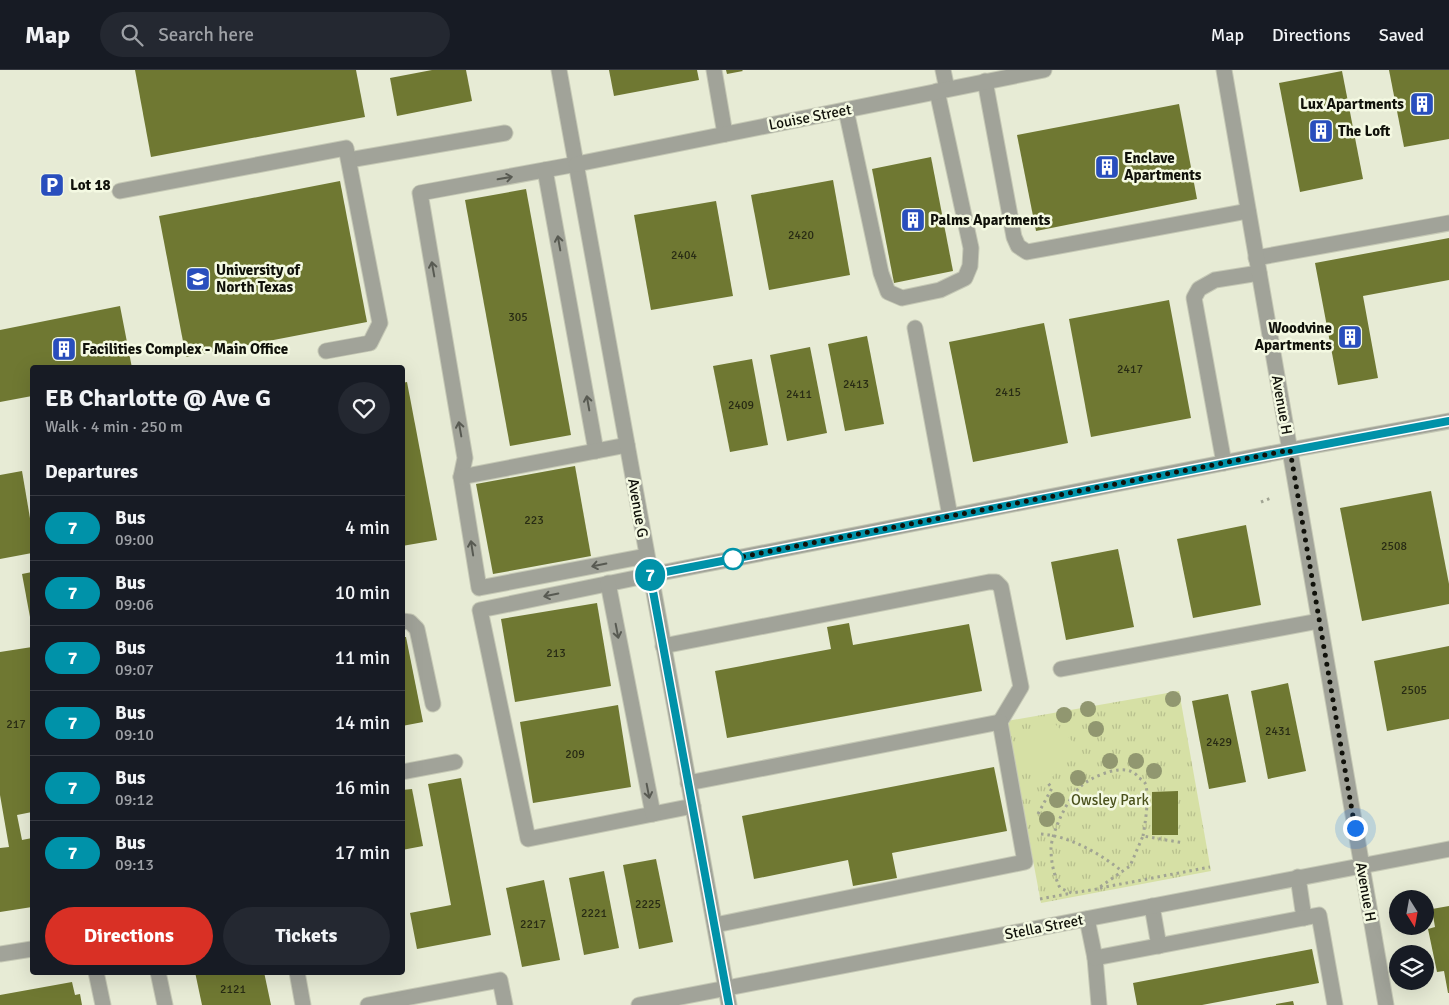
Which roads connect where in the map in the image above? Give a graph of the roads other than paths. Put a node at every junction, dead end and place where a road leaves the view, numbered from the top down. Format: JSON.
{"nodes":[{"id":1,"x":559,"y":70,"type":"edge"},
{"id":2,"x":714,"y":70,"type":"edge"},
{"id":3,"x":943,"y":70,"type":"edge"},
{"id":4,"x":1044,"y":70,"type":"edge"},
{"id":5,"x":1224,"y":70,"type":"edge"},
{"id":6,"x":985,"y":81,"type":"junction"},
{"id":7,"x":942,"y":90,"type":"junction"},
{"id":8,"x":846,"y":110,"type":"junction"},
{"id":9,"x":505,"y":133,"type":"dead end"},
{"id":10,"x":725,"y":134,"type":"junction"},
{"id":11,"x":349,"y":160,"type":"junction"},
{"id":12,"x":577,"y":164,"type":"junction"},
{"id":13,"x":545,"y":170,"type":"junction"},
{"id":14,"x":120,"y":191,"type":"dead end"},
{"id":15,"x":1248,"y":211,"type":"junction"},
{"id":16,"x":1449,"y":223,"type":"edge"},
{"id":17,"x":1258,"y":265,"type":"junction"},
{"id":18,"x":915,"y":328,"type":"dead end"},
{"id":19,"x":326,"y":351,"type":"dead end"},
{"id":20,"x":1449,"y":421,"type":"edge"},
{"id":21,"x":627,"y":445,"type":"junction"},
{"id":22,"x":1290,"y":450,"type":"junction"},
{"id":23,"x":596,"y":451,"type":"junction"},
{"id":24,"x":1224,"y":463,"type":"junction"},
{"id":25,"x":461,"y":477,"type":"junction"},
{"id":26,"x":950,"y":516,"type":"junction"},
{"id":27,"x":646,"y":556,"type":"junction"},
{"id":28,"x":650,"y":575,"type":"junction"},
{"id":29,"x":608,"y":583,"type":"junction"},
{"id":30,"x":405,"y":621,"type":"edge"},
{"id":31,"x":1319,"y":621,"type":"junction"},
{"id":32,"x":663,"y":646,"type":"junction"},
{"id":33,"x":1062,"y":669,"type":"dead end"},
{"id":34,"x":433,"y":704,"type":"dead end"},
{"id":35,"x":1000,"y":722,"type":"junction"},
{"id":36,"x":455,"y":762,"type":"dead end"},
{"id":37,"x":405,"y":771,"type":"edge"},
{"id":38,"x":688,"y":783,"type":"junction"},
{"id":39,"x":692,"y":806,"type":"junction"},
{"id":40,"x":652,"y":814,"type":"junction"},
{"id":41,"x":1449,"y":849,"type":"edge"},
{"id":42,"x":1362,"y":865,"type":"junction"},
{"id":43,"x":1298,"y":878,"type":"junction"},
{"id":44,"x":1152,"y":906,"type":"junction"},
{"id":45,"x":1304,"y":918,"type":"junction"},
{"id":46,"x":1087,"y":919,"type":"junction"},
{"id":47,"x":715,"y":925,"type":"junction"},
{"id":48,"x":1159,"y":946,"type":"junction"},
{"id":49,"x":30,"y":948,"type":"edge"},
{"id":50,"x":0,"y":954,"type":"edge"},
{"id":51,"x":1095,"y":958,"type":"junction"},
{"id":52,"x":97,"y":975,"type":"edge"},
{"id":53,"x":159,"y":975,"type":"edge"},
{"id":54,"x":298,"y":975,"type":"edge"},
{"id":55,"x":727,"y":989,"type":"junction"},
{"id":56,"x":103,"y":1005,"type":"edge"},
{"id":57,"x":165,"y":1005,"type":"edge"},
{"id":58,"x":303,"y":1005,"type":"edge"},
{"id":59,"x":368,"y":1005,"type":"edge"},
{"id":60,"x":505,"y":1005,"type":"edge"},
{"id":61,"x":639,"y":1005,"type":"edge"},
{"id":62,"x":729,"y":1005,"type":"edge"},
{"id":63,"x":1098,"y":1005,"type":"edge"},
{"id":64,"x":1335,"y":1005,"type":"edge"},
{"id":65,"x":1386,"y":1005,"type":"edge"}],
"edges":[{"from":1,"to":12,"type":"street","name":"Avenue G"},
{"from":2,"to":10,"type":"street"},
{"from":3,"to":7,"type":"street"},
{"from":4,"to":6,"type":"street","name":"Louise Street"},
{"from":5,"to":15,"type":"street","name":"Avenue H"},
{"from":6,"to":7,"type":"street","name":"Louise Street"},
{"from":6,"to":15,"type":"street"},
{"from":7,"to":8,"type":"street","name":"Louise Street"},
{"from":7,"to":8,"type":"street"},
{"from":8,"to":10,"type":"street","name":"Louise Street"},
{"from":9,"to":11,"type":"street"},
{"from":10,"to":12,"type":"street","name":"Louise Street"},
{"from":11,"to":14,"type":"street"},
{"from":11,"to":19,"type":"street"},
{"from":12,"to":13,"type":"street","name":"Louise Street"},
{"from":12,"to":21,"type":"street","name":"Avenue G"},
{"from":23,"to":13,"type":"street","one_way":true},
{"from":25,"to":13,"type":"street","name":"Louise Street","one_way":true},
{"from":15,"to":17,"type":"street","name":"Avenue H"},
{"from":16,"to":17,"type":"street"},
{"from":17,"to":22,"type":"street","name":"Avenue H"},
{"from":17,"to":24,"type":"street"},
{"from":18,"to":26,"type":"street"},
{"from":20,"to":22,"type":"street"},
{"from":21,"to":23,"type":"street"},
{"from":21,"to":27,"type":"street","name":"Avenue G"},
{"from":22,"to":24,"type":"street"},
{"from":22,"to":31,"type":"street","name":"Avenue H"},
{"from":23,"to":25,"type":"street"},
{"from":24,"to":26,"type":"street"},
{"from":27,"to":25,"type":"street","one_way":true},
{"from":26,"to":28,"type":"street"},
{"from":27,"to":28,"type":"street","name":"Avenue G"},
{"from":28,"to":29,"type":"street"},
{"from":28,"to":32,"type":"street","name":"Avenue G"},
{"from":29,"to":40,"type":"street","one_way":true},
{"from":29,"to":40,"type":"street","one_way":true},
{"from":30,"to":34,"type":"street"},
{"from":31,"to":33,"type":"street"},
{"from":31,"to":42,"type":"street","name":"Avenue H"},
{"from":32,"to":35,"type":"street"},
{"from":32,"to":38,"type":"street","name":"Avenue G"},
{"from":35,"to":38,"type":"street"},
{"from":35,"to":47,"type":"street"},
{"from":36,"to":37,"type":"street"},
{"from":38,"to":39,"type":"street","name":"Avenue G"},
{"from":39,"to":40,"type":"street"},
{"from":39,"to":47,"type":"street","name":"Avenue G"},
{"from":41,"to":42,"type":"street","name":"Stella Street"},
{"from":42,"to":43,"type":"street","name":"Stella Street"},
{"from":42,"to":65,"type":"street","name":"Avenue H"},
{"from":43,"to":44,"type":"street","name":"Stella Street"},
{"from":43,"to":45,"type":"street"},
{"from":44,"to":46,"type":"street","name":"Stella Street"},
{"from":44,"to":48,"type":"street"},
{"from":45,"to":48,"type":"street"},
{"from":45,"to":64,"type":"street"},
{"from":46,"to":51,"type":"street"},
{"from":46,"to":55,"type":"street","name":"Stella Street"},
{"from":47,"to":55,"type":"street","name":"Avenue G"},
{"from":48,"to":51,"type":"street"},
{"from":49,"to":50,"type":"street"},
{"from":51,"to":63,"type":"street"},
{"from":52,"to":56,"type":"street"},
{"from":53,"to":57,"type":"street"},
{"from":54,"to":58,"type":"street"},
{"from":55,"to":61,"type":"street","name":"Stella Street"},
{"from":55,"to":62,"type":"street","name":"Avenue G"},
{"from":59,"to":60,"type":"street"}]}
